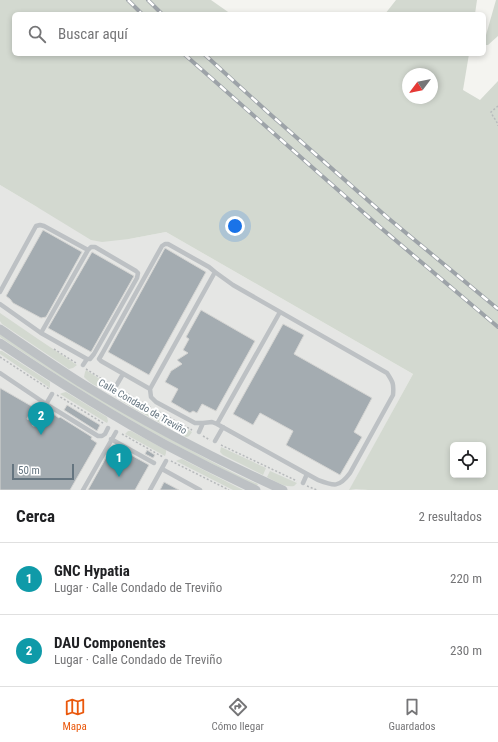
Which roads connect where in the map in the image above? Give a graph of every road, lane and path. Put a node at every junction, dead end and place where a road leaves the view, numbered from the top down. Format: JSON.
{"nodes":[{"id":1,"x":498,"y":106,"type":"edge"},
{"id":2,"x":498,"y":126,"type":"edge"},
{"id":3,"x":88,"y":250,"type":"junction"},
{"id":4,"x":215,"y":272,"type":"junction"},
{"id":5,"x":0,"y":292,"type":"edge"},
{"id":6,"x":0,"y":304,"type":"edge"},
{"id":7,"x":280,"y":312,"type":"junction"},
{"id":8,"x":0,"y":329,"type":"edge"},
{"id":9,"x":42,"y":333,"type":"junction"},
{"id":10,"x":0,"y":343,"type":"edge"},
{"id":11,"x":87,"y":359,"type":"junction"},
{"id":12,"x":83,"y":365,"type":"dead end"},
{"id":13,"x":0,"y":373,"type":"edge"},
{"id":14,"x":123,"y":374,"type":"junction"},
{"id":15,"x":116,"y":386,"type":"dead end"},
{"id":16,"x":150,"y":389,"type":"junction"},
{"id":17,"x":52,"y":394,"type":"dead end"},
{"id":18,"x":46,"y":404,"type":"junction"},
{"id":19,"x":35,"y":423,"type":"dead end"},
{"id":20,"x":203,"y":424,"type":"junction"},
{"id":21,"x":217,"y":424,"type":"junction"},
{"id":22,"x":223,"y":427,"type":"junction"},
{"id":23,"x":108,"y":428,"type":"dead end"},
{"id":24,"x":116,"y":432,"type":"dead end"},
{"id":25,"x":198,"y":432,"type":"dead end"},
{"id":26,"x":112,"y":439,"type":"junction"},
{"id":27,"x":215,"y":441,"type":"dead end"},
{"id":28,"x":166,"y":461,"type":"dead end"},
{"id":29,"x":154,"y":463,"type":"dead end"},
{"id":30,"x":162,"y":469,"type":"junction"},
{"id":31,"x":307,"y":474,"type":"junction"},
{"id":32,"x":303,"y":483,"type":"dead end"},
{"id":33,"x":83,"y":490,"type":"edge"},
{"id":34,"x":150,"y":490,"type":"edge"},
{"id":35,"x":200,"y":490,"type":"edge"},
{"id":36,"x":256,"y":490,"type":"edge"},
{"id":37,"x":282,"y":490,"type":"edge"}],
"edges":[{"from":1,"to":2,"type":"path"},
{"from":3,"to":5,"type":"lane"},
{"from":3,"to":9,"type":"lane"},
{"from":3,"to":11,"type":"lane"},
{"from":4,"to":7,"type":"lane"},
{"from":4,"to":14,"type":"lane"},
{"from":4,"to":16,"type":"lane"},
{"from":6,"to":9,"type":"lane"},
{"from":7,"to":21,"type":"lane"},
{"from":7,"to":31,"type":"lane"},
{"from":8,"to":37,"type":"street","name":"Calle Condado de Treviño"},
{"from":9,"to":11,"type":"lane"},
{"from":10,"to":36,"type":"street"},
{"from":11,"to":12,"type":"lane"},
{"from":13,"to":18,"type":"lane"},
{"from":14,"to":15,"type":"lane"},
{"from":14,"to":16,"type":"lane"},
{"from":16,"to":20,"type":"lane"},
{"from":17,"to":18,"type":"lane"},
{"from":18,"to":19,"type":"lane"},
{"from":18,"to":23,"type":"lane"},
{"from":20,"to":21,"type":"lane"},
{"from":20,"to":25,"type":"lane"},
{"from":21,"to":22,"type":"lane"},
{"from":22,"to":27,"type":"lane"},
{"from":22,"to":31,"type":"lane"},
{"from":24,"to":26,"type":"lane"},
{"from":26,"to":29,"type":"lane"},
{"from":26,"to":33,"type":"lane"},
{"from":28,"to":30,"type":"lane"},
{"from":30,"to":34,"type":"lane"},
{"from":30,"to":35,"type":"lane"},
{"from":31,"to":32,"type":"lane"}]}
